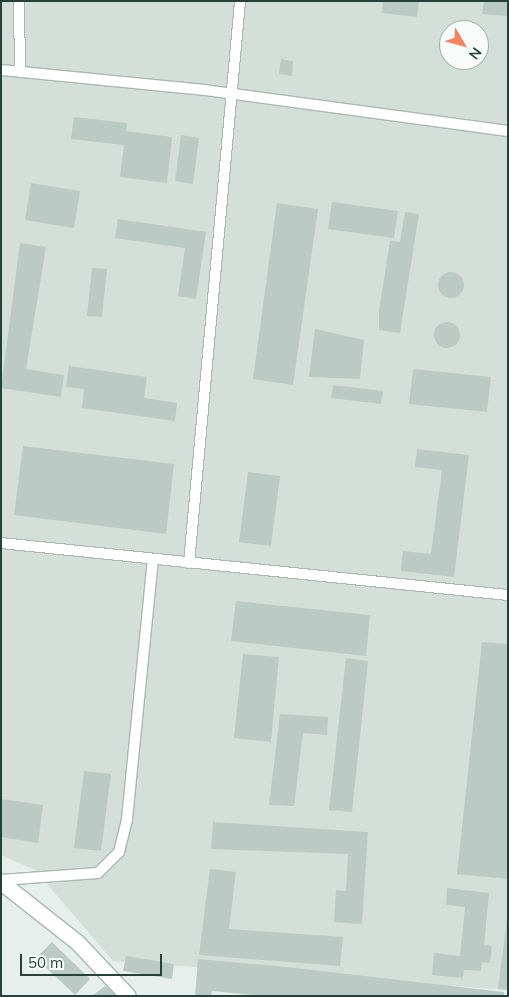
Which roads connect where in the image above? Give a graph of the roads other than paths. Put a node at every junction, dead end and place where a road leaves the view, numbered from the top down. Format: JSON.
{"nodes":[{"id":1,"x":19,"y":1,"type":"edge"},
{"id":2,"x":240,"y":1,"type":"edge"},
{"id":3,"x":1,"y":70,"type":"edge"},
{"id":4,"x":20,"y":72,"type":"junction"},
{"id":5,"x":234,"y":95,"type":"junction"},
{"id":6,"x":508,"y":132,"type":"edge"},
{"id":7,"x":1,"y":543,"type":"edge"},
{"id":8,"x":153,"y":560,"type":"junction"},
{"id":9,"x":189,"y":563,"type":"junction"},
{"id":10,"x":508,"y":595,"type":"edge"},
{"id":11,"x":1,"y":881,"type":"edge"},
{"id":12,"x":128,"y":996,"type":"edge"}],
"edges":[{"from":1,"to":4,"type":"lane"},
{"from":2,"to":5,"type":"lane"},
{"from":3,"to":4,"type":"lane"},
{"from":4,"to":5,"type":"lane"},
{"from":5,"to":6,"type":"lane"},
{"from":5,"to":9,"type":"lane"},
{"from":7,"to":8,"type":"lane"},
{"from":8,"to":9,"type":"lane"},
{"from":8,"to":11,"type":"lane"},
{"from":9,"to":10,"type":"lane"},
{"from":11,"to":12,"type":"street"}]}
